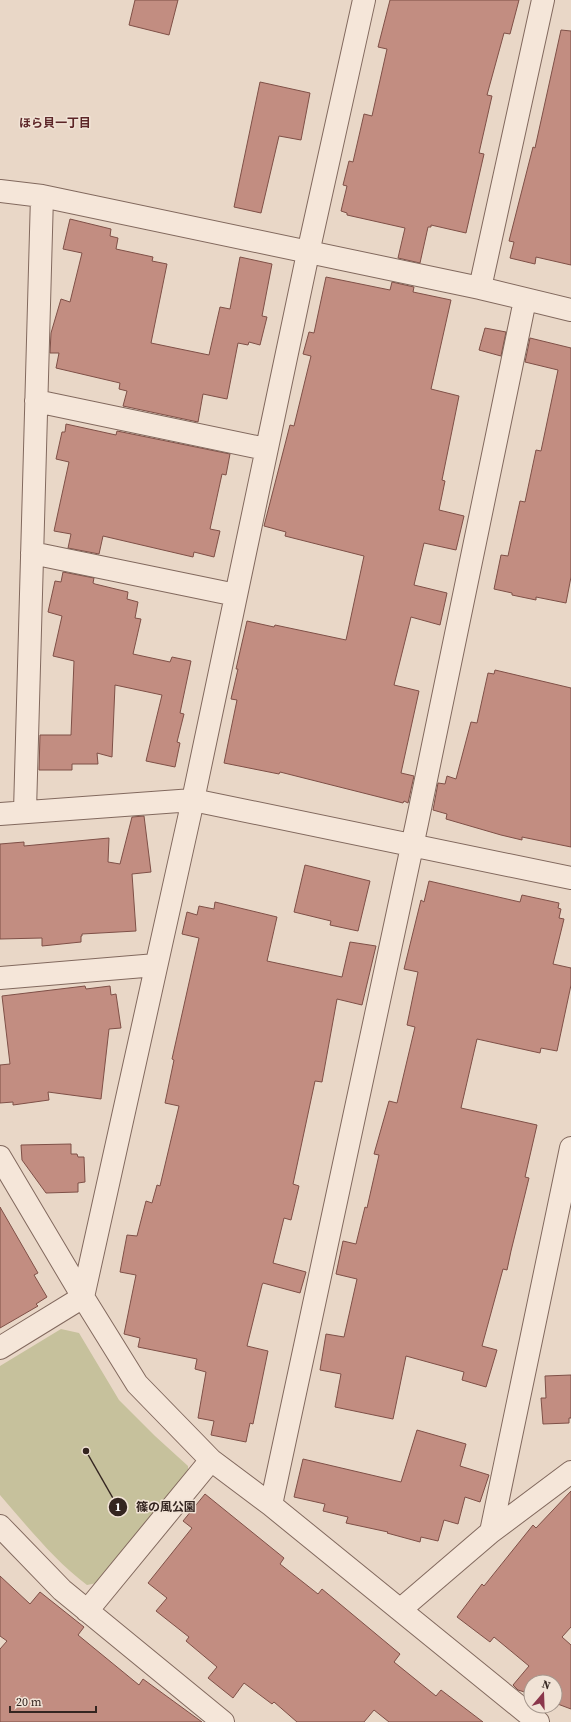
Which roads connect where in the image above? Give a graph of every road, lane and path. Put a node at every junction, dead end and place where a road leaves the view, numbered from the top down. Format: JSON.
{"nodes":[{"id":1,"x":364,"y":0,"type":"edge"},
{"id":2,"x":543,"y":0,"type":"edge"},
{"id":3,"x":0,"y":190,"type":"edge"},
{"id":4,"x":42,"y":196,"type":"junction"},
{"id":5,"x":308,"y":253,"type":"junction"},
{"id":6,"x":480,"y":288,"type":"junction"},
{"id":7,"x":525,"y":300,"type":"junction"},
{"id":8,"x":571,"y":310,"type":"edge"},
{"id":9,"x":36,"y":401,"type":"junction"},
{"id":10,"x":266,"y":449,"type":"junction"},
{"id":11,"x":32,"y":553,"type":"junction"},
{"id":12,"x":236,"y":595,"type":"junction"},
{"id":13,"x":193,"y":800,"type":"junction"},
{"id":14,"x":25,"y":811,"type":"junction"},
{"id":15,"x":0,"y":814,"type":"edge"},
{"id":16,"x":413,"y":845,"type":"junction"},
{"id":17,"x":571,"y":878,"type":"edge"},
{"id":18,"x":156,"y":965,"type":"junction"},
{"id":19,"x":0,"y":978,"type":"edge"},
{"id":20,"x":571,"y":1148,"type":"edge"},
{"id":21,"x":0,"y":1157,"type":"edge"},
{"id":22,"x":83,"y":1297,"type":"junction"},
{"id":23,"x":0,"y":1348,"type":"edge"},
{"id":24,"x":210,"y":1460,"type":"junction"},
{"id":25,"x":571,"y":1472,"type":"edge"},
{"id":26,"x":271,"y":1505,"type":"junction"},
{"id":27,"x":0,"y":1526,"type":"edge"},
{"id":28,"x":492,"y":1532,"type":"junction"},
{"id":29,"x":401,"y":1609,"type":"junction"},
{"id":30,"x":87,"y":1612,"type":"junction"},
{"id":31,"x":223,"y":1722,"type":"edge"},
{"id":32,"x":538,"y":1722,"type":"edge"}],
"edges":[{"from":1,"to":5,"type":"street"},
{"from":2,"to":6,"type":"street"},
{"from":3,"to":4,"type":"street"},
{"from":4,"to":5,"type":"street"},
{"from":4,"to":9,"type":"street"},
{"from":5,"to":6,"type":"street"},
{"from":5,"to":10,"type":"street"},
{"from":6,"to":7,"type":"street"},
{"from":7,"to":8,"type":"street"},
{"from":7,"to":16,"type":"street"},
{"from":9,"to":10,"type":"street"},
{"from":9,"to":11,"type":"street"},
{"from":10,"to":12,"type":"street"},
{"from":11,"to":12,"type":"street"},
{"from":11,"to":14,"type":"street"},
{"from":12,"to":13,"type":"street"},
{"from":13,"to":14,"type":"street"},
{"from":13,"to":16,"type":"street"},
{"from":13,"to":18,"type":"street"},
{"from":14,"to":15,"type":"street"},
{"from":16,"to":17,"type":"street"},
{"from":16,"to":26,"type":"street"},
{"from":18,"to":19,"type":"street"},
{"from":18,"to":22,"type":"street"},
{"from":20,"to":28,"type":"street"},
{"from":21,"to":22,"type":"street"},
{"from":22,"to":23,"type":"street"},
{"from":22,"to":24,"type":"street"},
{"from":24,"to":26,"type":"street"},
{"from":24,"to":30,"type":"street"},
{"from":25,"to":28,"type":"street"},
{"from":26,"to":29,"type":"street"},
{"from":27,"to":30,"type":"street"},
{"from":28,"to":29,"type":"street"},
{"from":29,"to":32,"type":"street"},
{"from":30,"to":31,"type":"street"}]}
